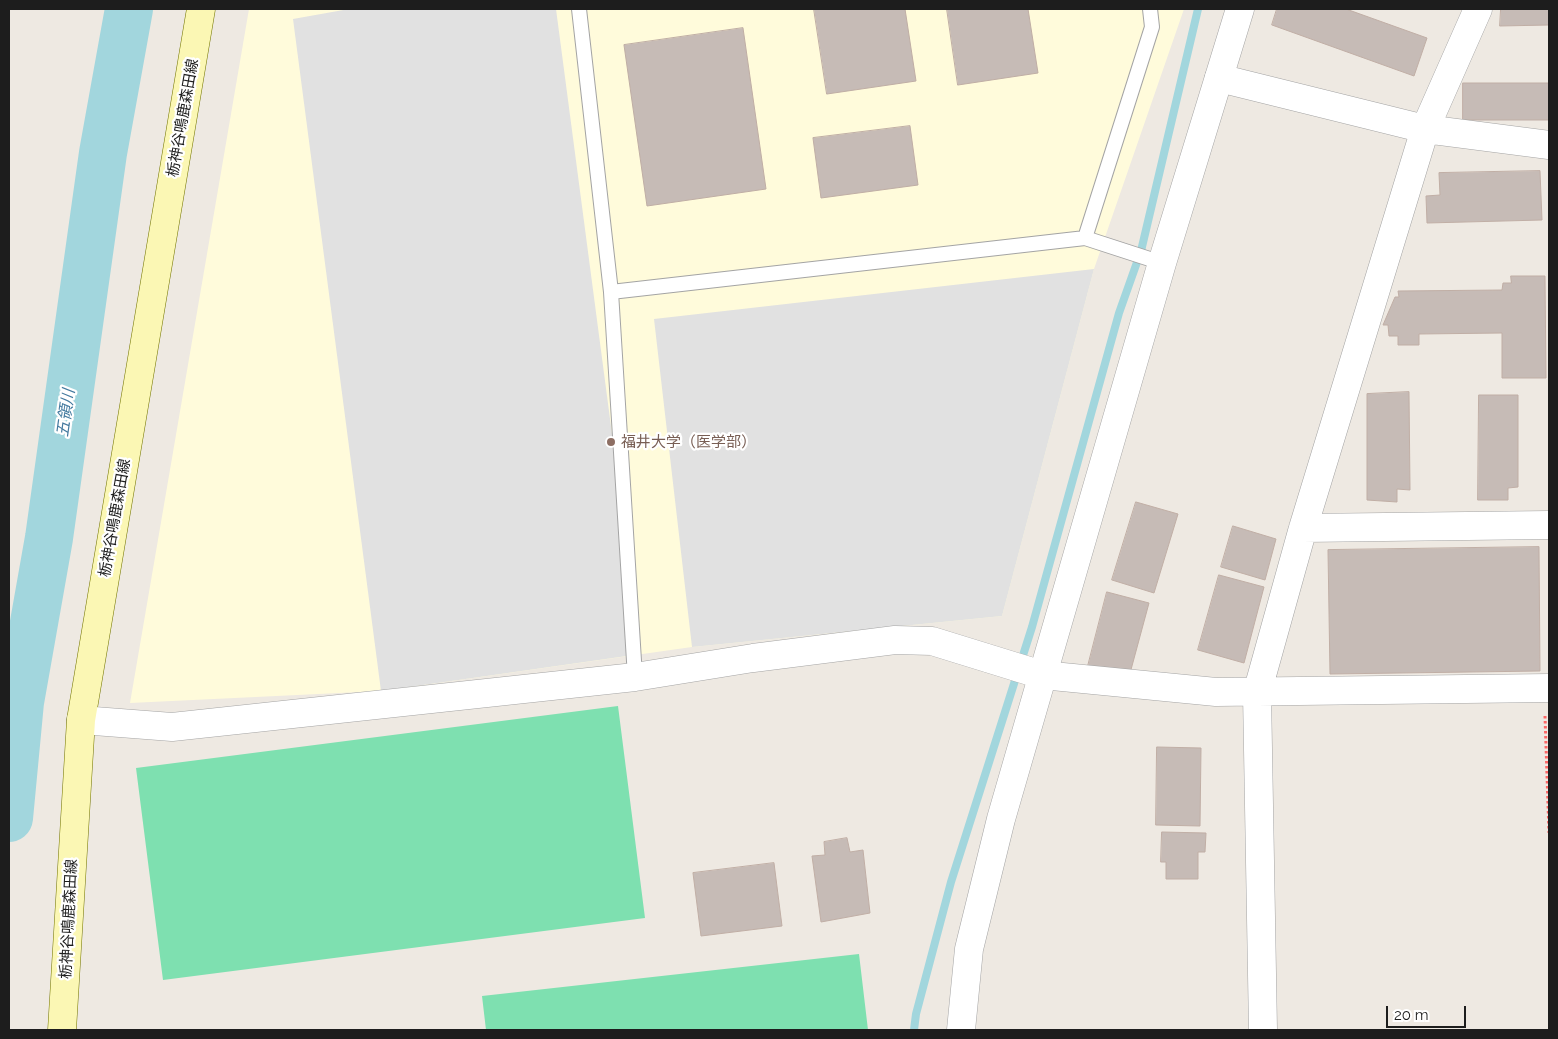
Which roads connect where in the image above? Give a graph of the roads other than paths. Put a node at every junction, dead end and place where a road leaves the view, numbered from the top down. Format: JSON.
{"nodes":[{"id":1,"x":201,"y":9,"type":"edge"},
{"id":2,"x":579,"y":9,"type":"edge"},
{"id":3,"x":1150,"y":9,"type":"edge"},
{"id":4,"x":1240,"y":9,"type":"edge"},
{"id":5,"x":1478,"y":9,"type":"edge"},
{"id":6,"x":1219,"y":78,"type":"junction"},
{"id":7,"x":1425,"y":129,"type":"junction"},
{"id":8,"x":1549,"y":145,"type":"edge"},
{"id":9,"x":1085,"y":238,"type":"junction"},
{"id":10,"x":1162,"y":263,"type":"junction"},
{"id":11,"x":611,"y":292,"type":"junction"},
{"id":12,"x":1549,"y":525,"type":"edge"},
{"id":13,"x":1304,"y":528,"type":"junction"},
{"id":14,"x":1042,"y":675,"type":"junction"},
{"id":15,"x":635,"y":677,"type":"junction"},
{"id":16,"x":1547,"y":688,"type":"edge"},
{"id":17,"x":1257,"y":693,"type":"junction"},
{"id":18,"x":81,"y":720,"type":"junction"},
{"id":19,"x":62,"y":1030,"type":"edge"},
{"id":20,"x":961,"y":1030,"type":"edge"},
{"id":21,"x":1263,"y":1030,"type":"edge"}],
"edges":[{"from":1,"to":18,"type":"main road","name":"栃神谷鳴鹿森田線"},
{"from":2,"to":11,"type":"lane"},
{"from":3,"to":9,"type":"lane"},
{"from":4,"to":6,"type":"street"},
{"from":5,"to":7,"type":"street"},
{"from":6,"to":7,"type":"street"},
{"from":6,"to":10,"type":"street"},
{"from":7,"to":8,"type":"street"},
{"from":7,"to":13,"type":"street"},
{"from":9,"to":10,"type":"lane"},
{"from":9,"to":11,"type":"lane"},
{"from":10,"to":14,"type":"street"},
{"from":11,"to":15,"type":"lane"},
{"from":12,"to":13,"type":"street"},
{"from":13,"to":17,"type":"street"},
{"from":14,"to":15,"type":"street"},
{"from":14,"to":17,"type":"street"},
{"from":14,"to":20,"type":"street"},
{"from":15,"to":18,"type":"street"},
{"from":16,"to":17,"type":"street"},
{"from":17,"to":21,"type":"street"},
{"from":18,"to":19,"type":"main road","name":"栃神谷鳴鹿森田線"}]}
